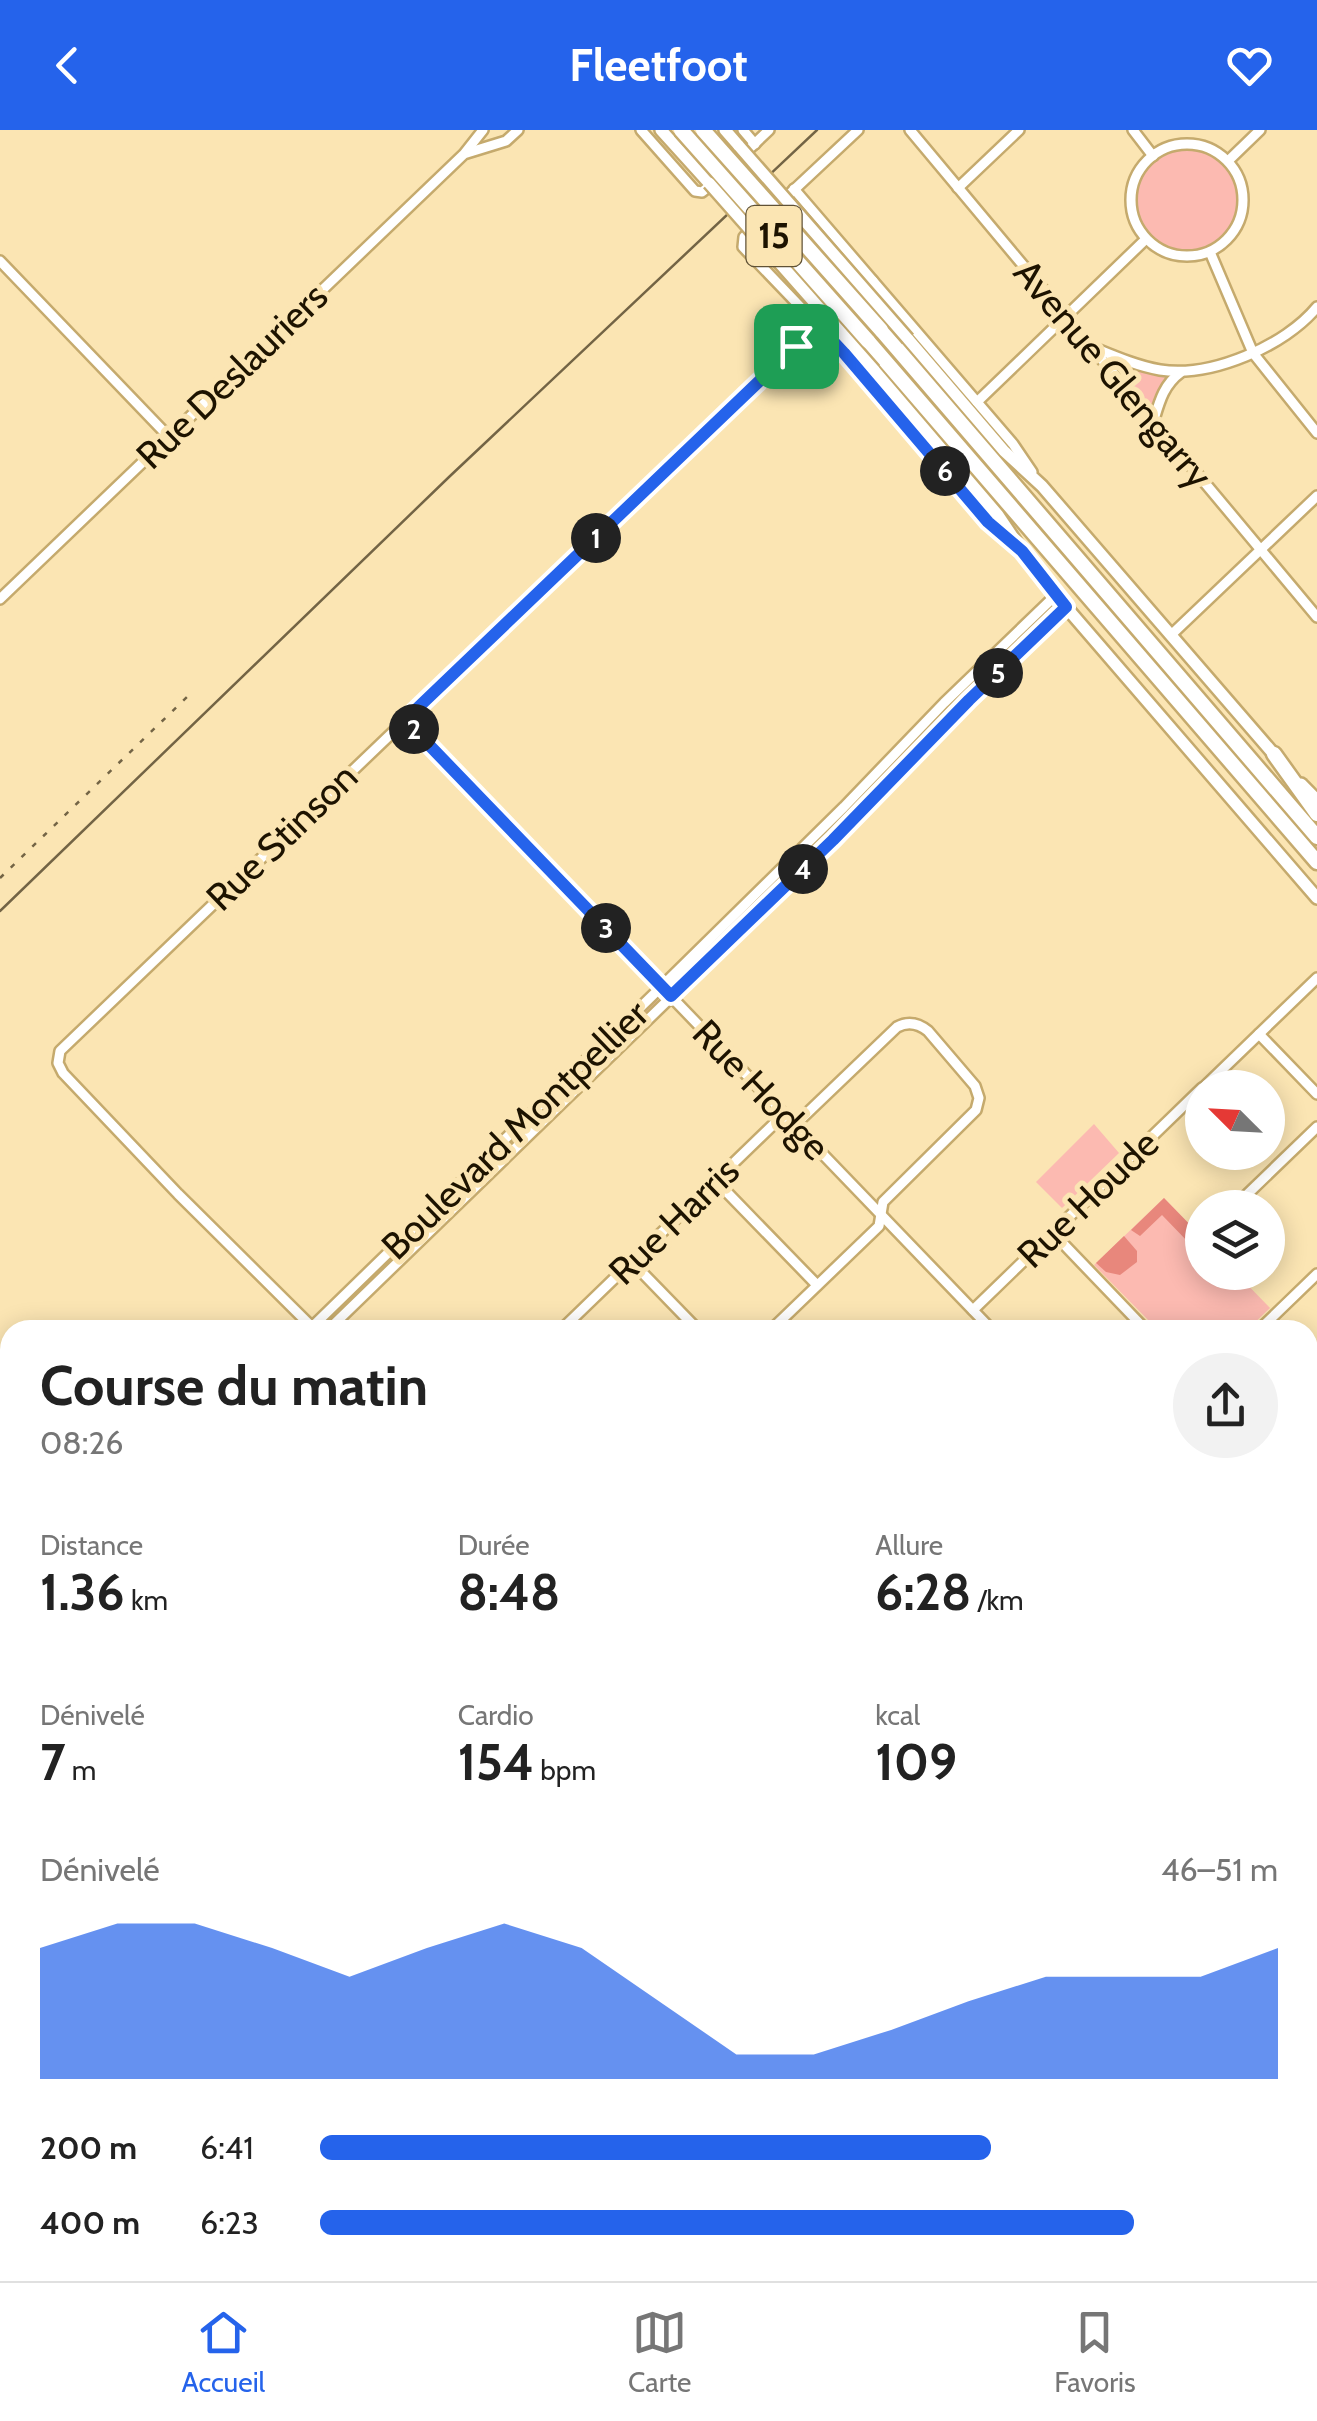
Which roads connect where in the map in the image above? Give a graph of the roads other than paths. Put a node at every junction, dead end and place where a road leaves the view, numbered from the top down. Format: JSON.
{"nodes":[{"id":1,"x":483,"y":130,"type":"edge"},
{"id":2,"x":518,"y":130,"type":"edge"},
{"id":3,"x":641,"y":130,"type":"edge"},
{"id":4,"x":661,"y":130,"type":"edge"},
{"id":5,"x":681,"y":130,"type":"edge"},
{"id":6,"x":704,"y":130,"type":"edge"},
{"id":7,"x":725,"y":130,"type":"edge"},
{"id":8,"x":742,"y":130,"type":"edge"},
{"id":9,"x":768,"y":130,"type":"edge"},
{"id":10,"x":858,"y":130,"type":"edge"},
{"id":11,"x":910,"y":130,"type":"edge"},
{"id":12,"x":1018,"y":130,"type":"edge"},
{"id":13,"x":1134,"y":130,"type":"edge"},
{"id":14,"x":1260,"y":130,"type":"edge"},
{"id":15,"x":755,"y":144,"type":"junction"},
{"id":16,"x":464,"y":154,"type":"junction"},
{"id":17,"x":1152,"y":156,"type":"junction"},
{"id":18,"x":1228,"y":161,"type":"junction"},
{"id":19,"x":958,"y":188,"type":"junction"},
{"id":20,"x":794,"y":189,"type":"junction"},
{"id":21,"x":1146,"y":239,"type":"junction"},
{"id":22,"x":1210,"y":252,"type":"junction"},
{"id":23,"x":0,"y":261,"type":"edge"},
{"id":24,"x":873,"y":281,"type":"junction"},
{"id":25,"x":1317,"y":307,"type":"edge"},
{"id":26,"x":1066,"y":318,"type":"junction"},
{"id":27,"x":818,"y":325,"type":"junction"},
{"id":28,"x":1087,"y":344,"type":"junction"},
{"id":29,"x":1254,"y":353,"type":"junction"},
{"id":30,"x":1181,"y":372,"type":"junction"},
{"id":31,"x":977,"y":402,"type":"junction"},
{"id":32,"x":1153,"y":423,"type":"junction"},
{"id":33,"x":1317,"y":432,"type":"edge"},
{"id":34,"x":169,"y":437,"type":"junction"},
{"id":35,"x":1042,"y":486,"type":"junction"},
{"id":36,"x":1317,"y":496,"type":"edge"},
{"id":37,"x":1261,"y":550,"type":"junction"},
{"id":38,"x":1022,"y":551,"type":"junction"},
{"id":39,"x":1056,"y":594,"type":"junction"},
{"id":40,"x":0,"y":599,"type":"edge"},
{"id":41,"x":1066,"y":607,"type":"junction"},
{"id":42,"x":1317,"y":617,"type":"edge"},
{"id":43,"x":1171,"y":635,"type":"junction"},
{"id":44,"x":405,"y":720,"type":"junction"},
{"id":45,"x":1274,"y":754,"type":"junction"},
{"id":46,"x":1317,"y":800,"type":"edge"},
{"id":47,"x":1317,"y":814,"type":"edge"},
{"id":48,"x":1317,"y":837,"type":"edge"},
{"id":49,"x":1317,"y":862,"type":"edge"},
{"id":50,"x":1317,"y":898,"type":"edge"},
{"id":51,"x":1317,"y":978,"type":"edge"},
{"id":52,"x":661,"y":986,"type":"junction"},
{"id":53,"x":671,"y":996,"type":"junction"},
{"id":54,"x":1260,"y":1034,"type":"junction"},
{"id":55,"x":1222,"y":1070,"type":"edge"},
{"id":56,"x":1317,"y":1094,"type":"edge"},
{"id":57,"x":1185,"y":1105,"type":"edge"},
{"id":58,"x":790,"y":1120,"type":"junction"},
{"id":59,"x":1317,"y":1127,"type":"edge"},
{"id":60,"x":716,"y":1180,"type":"junction"},
{"id":61,"x":1252,"y":1190,"type":"edge"},
{"id":62,"x":881,"y":1214,"type":"junction"},
{"id":63,"x":1053,"y":1233,"type":"junction"},
{"id":64,"x":632,"y":1262,"type":"junction"},
{"id":65,"x":1317,"y":1274,"type":"edge"},
{"id":66,"x":817,"y":1286,"type":"junction"},
{"id":67,"x":973,"y":1310,"type":"junction"},
{"id":68,"x":306,"y":1320,"type":"edge"},
{"id":69,"x":322,"y":1320,"type":"edge"},
{"id":70,"x":338,"y":1320,"type":"edge"},
{"id":71,"x":571,"y":1320,"type":"edge"},
{"id":72,"x":688,"y":1320,"type":"edge"},
{"id":73,"x":781,"y":1320,"type":"edge"},
{"id":74,"x":982,"y":1320,"type":"edge"},
{"id":75,"x":1136,"y":1320,"type":"edge"},
{"id":76,"x":1269,"y":1320,"type":"edge"}],
"edges":[{"from":1,"to":16,"type":"street","name":"Rue Deslauriers"},
{"from":2,"to":16,"type":"street","name":"Rue Deslauriers"},
{"from":3,"to":15,"type":"street"},
{"from":4,"to":38,"type":"main road","bridge":true},
{"from":5,"to":49,"type":"highway","number":"15","bridge":true},
{"from":6,"to":48,"type":"highway","number":"15","bridge":true},
{"from":7,"to":35,"type":"main road","bridge":true},
{"from":8,"to":15,"type":"street"},
{"from":9,"to":15,"type":"street"},
{"from":10,"to":20,"type":"street"},
{"from":11,"to":19,"type":"street","name":"Avenue Glengarry"},
{"from":12,"to":19,"type":"street"},
{"from":13,"to":17,"type":"street"},
{"from":14,"to":18,"type":"street"},
{"from":16,"to":34,"type":"street","name":"Rue Deslauriers"},
{"from":17,"to":18,"type":"street"},
{"from":17,"to":21,"type":"street"},
{"from":18,"to":22,"type":"street"},
{"from":19,"to":26,"type":"street","name":"Avenue Glengarry"},
{"from":20,"to":24,"type":"street"},
{"from":20,"to":27,"type":"street"},
{"from":21,"to":22,"type":"street"},
{"from":21,"to":26,"type":"street"},
{"from":22,"to":29,"type":"street"},
{"from":23,"to":34,"type":"street"},
{"from":24,"to":27,"type":"street","name":"Rue Stinson"},
{"from":24,"to":31,"type":"street"},
{"from":25,"to":29,"type":"street"},
{"from":26,"to":28,"type":"street","name":"Avenue Glengarry"},
{"from":26,"to":31,"type":"street"},
{"from":27,"to":38,"type":"street"},
{"from":27,"to":44,"type":"street","name":"Rue Stinson"},
{"from":28,"to":30,"type":"street"},
{"from":28,"to":32,"type":"street","name":"Avenue Glengarry"},
{"from":29,"to":30,"type":"street"},
{"from":29,"to":33,"type":"street"},
{"from":30,"to":32,"type":"street"},
{"from":31,"to":35,"type":"street"},
{"from":32,"to":37,"type":"street","name":"Avenue Glengarry"},
{"from":34,"to":40,"type":"street","name":"Rue Deslauriers"},
{"from":35,"to":43,"type":"main road"},
{"from":36,"to":37,"type":"street"},
{"from":37,"to":42,"type":"street","name":"Avenue Glengarry"},
{"from":37,"to":43,"type":"street"},
{"from":38,"to":39,"type":"main road"},
{"from":39,"to":41,"type":"main road"},
{"from":39,"to":52,"type":"street","name":"Boulevard Montpellier"},
{"from":41,"to":50,"type":"main road"},
{"from":41,"to":53,"type":"street","name":"Boulevard Montpellier"},
{"from":43,"to":45,"type":"main road"},
{"from":44,"to":52,"type":"street","name":"Rue Hodge"},
{"from":44,"to":68,"type":"street","name":"Rue Stinson"},
{"from":45,"to":46,"type":"main road"},
{"from":45,"to":47,"type":"highway"},
{"from":51,"to":54,"type":"street","name":"Rue Houde"},
{"from":52,"to":53,"type":"street","name":"Rue Hodge"},
{"from":52,"to":69,"type":"street","name":"Boulevard Montpellier"},
{"from":53,"to":58,"type":"street","name":"Rue Hodge"},
{"from":53,"to":70,"type":"street","name":"Boulevard Montpellier"},
{"from":54,"to":55,"type":"street","name":"Rue Houde"},
{"from":54,"to":56,"type":"street"},
{"from":57,"to":63,"type":"street","name":"Rue Houde"},
{"from":58,"to":60,"type":"street","name":"Rue Harris"},
{"from":58,"to":62,"type":"street","name":"Rue Hodge"},
{"from":58,"to":62,"type":"street","name":"Rue Harris"},
{"from":59,"to":61,"type":"street"},
{"from":60,"to":64,"type":"street","name":"Rue Harris"},
{"from":60,"to":66,"type":"street"},
{"from":62,"to":66,"type":"street"},
{"from":62,"to":67,"type":"street","name":"Rue Hodge"},
{"from":63,"to":67,"type":"street","name":"Rue Houde"},
{"from":63,"to":75,"type":"street"},
{"from":64,"to":71,"type":"street","name":"Rue Harris"},
{"from":64,"to":72,"type":"street"},
{"from":65,"to":76,"type":"street"},
{"from":66,"to":73,"type":"street"},
{"from":67,"to":74,"type":"street","name":"Rue Hodge"}]}
